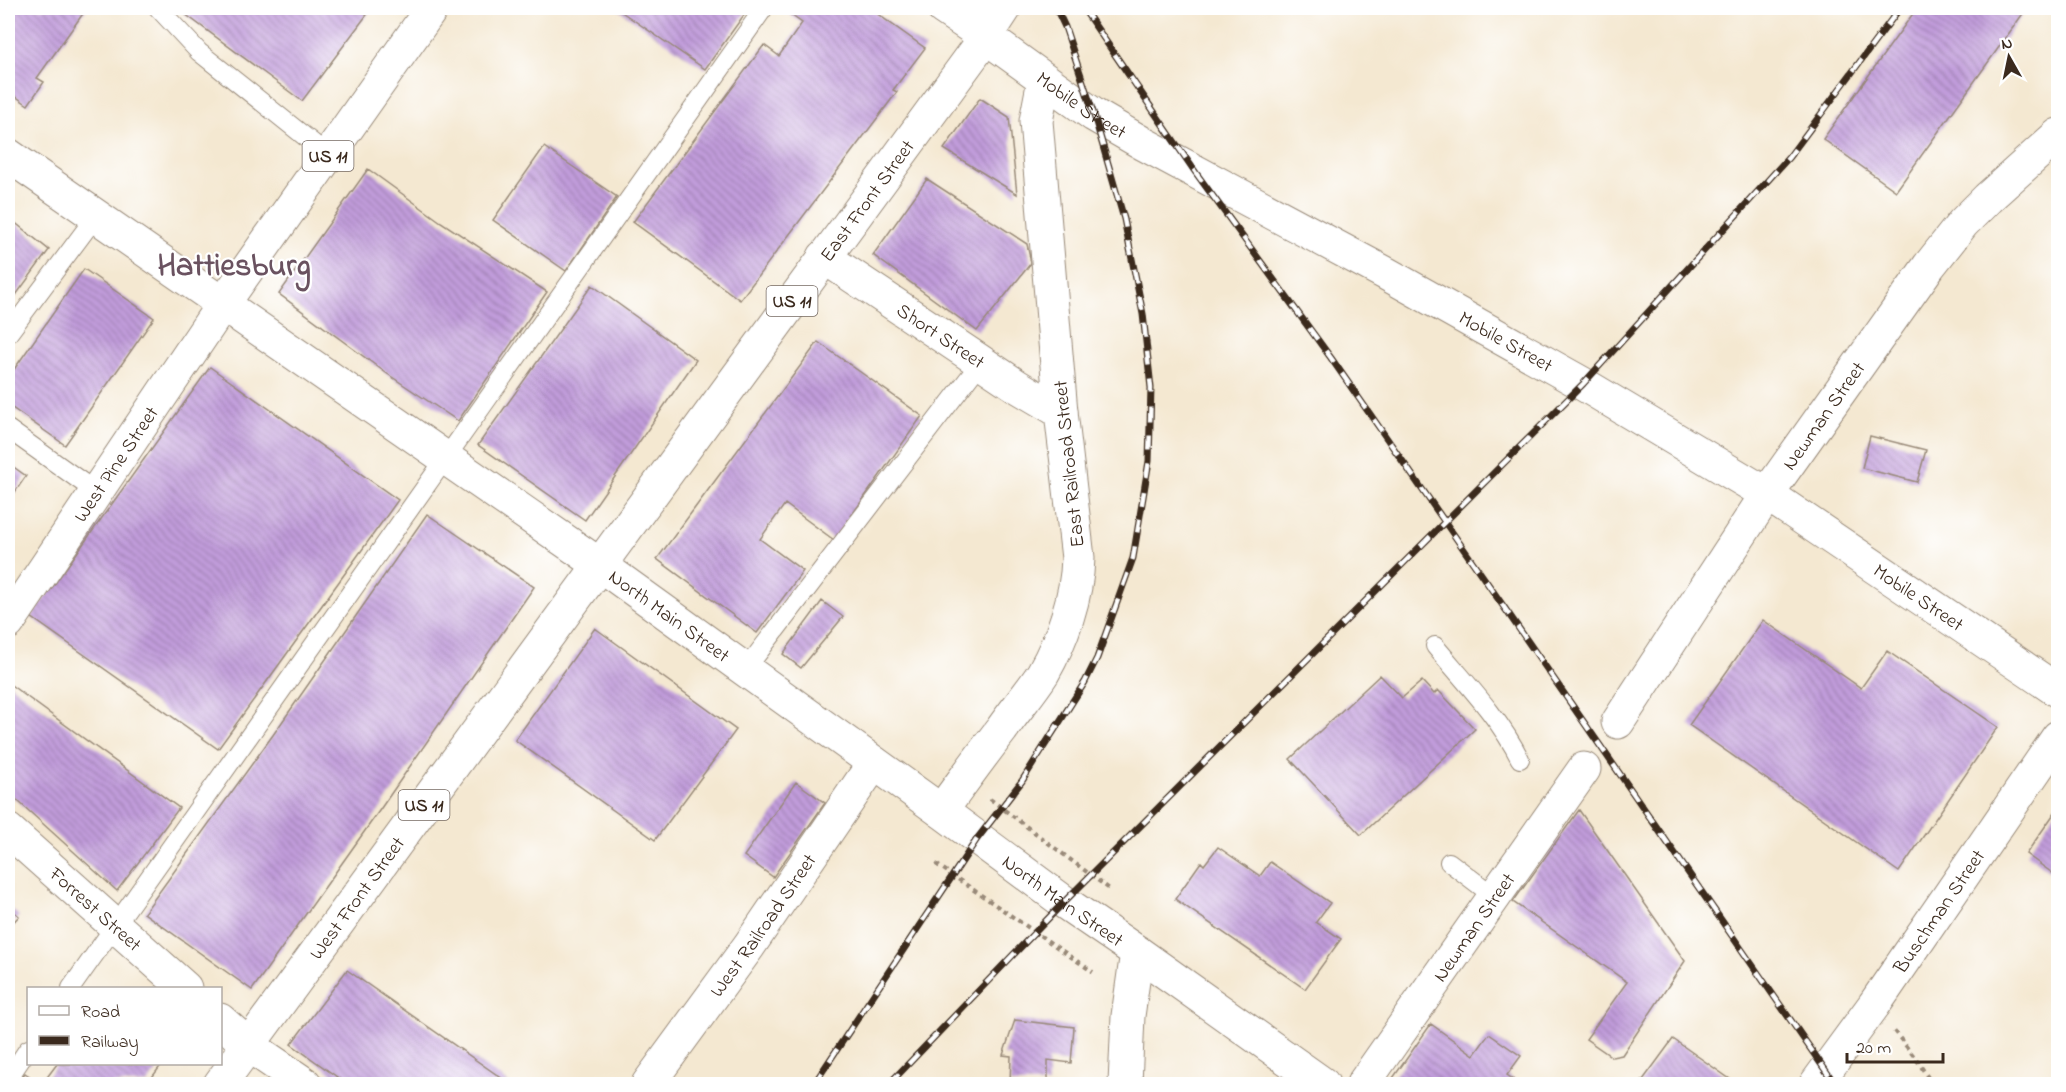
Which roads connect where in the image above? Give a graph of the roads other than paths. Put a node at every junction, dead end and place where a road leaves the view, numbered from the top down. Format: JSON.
{"nodes":[{"id":1,"x":159,"y":8,"type":"edge"},
{"id":2,"x":432,"y":8,"type":"edge"},
{"id":3,"x":764,"y":8,"type":"edge"},
{"id":4,"x":943,"y":8,"type":"edge"},
{"id":5,"x":1005,"y":8,"type":"edge"},
{"id":6,"x":986,"y":37,"type":"junction"},
{"id":7,"x":1044,"y":80,"type":"junction"},
{"id":8,"x":2058,"y":135,"type":"edge"},
{"id":9,"x":8,"y":155,"type":"edge"},
{"id":10,"x":328,"y":155,"type":"junction"},
{"id":11,"x":96,"y":216,"type":"junction"},
{"id":12,"x":824,"y":257,"type":"junction"},
{"id":13,"x":223,"y":304,"type":"junction"},
{"id":14,"x":8,"y":334,"type":"edge"},
{"id":15,"x":981,"y":362,"type":"junction"},
{"id":16,"x":1061,"y":412,"type":"junction"},
{"id":17,"x":8,"y":429,"type":"edge"},
{"id":18,"x":446,"y":458,"type":"junction"},
{"id":19,"x":96,"y":492,"type":"junction"},
{"id":20,"x":1767,"y":494,"type":"junction"},
{"id":21,"x":600,"y":565,"type":"junction"},
{"id":22,"x":8,"y":623,"type":"edge"},
{"id":23,"x":1435,"y":646,"type":"dead end"},
{"id":24,"x":745,"y":670,"type":"junction"},
{"id":25,"x":2058,"y":691,"type":"edge"},
{"id":26,"x":1618,"y":722,"type":"dead end"},
{"id":27,"x":2058,"y":736,"type":"edge"},
{"id":28,"x":1520,"y":759,"type":"dead end"},
{"id":29,"x":874,"y":763,"type":"junction"},
{"id":30,"x":1584,"y":770,"type":"dead end"},
{"id":31,"x":941,"y":811,"type":"junction"},
{"id":32,"x":8,"y":830,"type":"edge"},
{"id":33,"x":1449,"y":862,"type":"dead end"},
{"id":34,"x":1495,"y":897,"type":"junction"},
{"id":35,"x":114,"y":926,"type":"junction"},
{"id":36,"x":1137,"y":952,"type":"junction"},
{"id":37,"x":72,"y":987,"type":"edge"},
{"id":38,"x":184,"y":987,"type":"edge"},
{"id":39,"x":222,"y":1022,"type":"edge"},
{"id":40,"x":248,"y":1045,"type":"junction"},
{"id":41,"x":27,"y":1050,"type":"edge"},
{"id":42,"x":8,"y":1078,"type":"edge"},
{"id":43,"x":220,"y":1084,"type":"edge"},
{"id":44,"x":305,"y":1084,"type":"edge"},
{"id":45,"x":648,"y":1084,"type":"edge"},
{"id":46,"x":1125,"y":1084,"type":"edge"},
{"id":47,"x":1323,"y":1084,"type":"edge"},
{"id":48,"x":1363,"y":1084,"type":"edge"},
{"id":49,"x":1816,"y":1084,"type":"edge"}],
"edges":[{"from":1,"to":10,"type":"lane"},
{"from":2,"to":10,"type":"street","number":"US 11"},
{"from":3,"to":18,"type":"lane"},
{"from":4,"to":6,"type":"street","name":"Mobile Street"},
{"from":5,"to":6,"type":"street","name":"East Front Street"},
{"from":6,"to":7,"type":"street","name":"Mobile Street"},
{"from":6,"to":12,"type":"street","name":"East Front Street","number":"US 11"},
{"from":7,"to":16,"type":"street","name":"East Railroad Street"},
{"from":7,"to":20,"type":"street","name":"Mobile Street"},
{"from":8,"to":20,"type":"street","name":"Newman Street"},
{"from":9,"to":11,"type":"street","name":"North Main Street"},
{"from":10,"to":13,"type":"street","number":"US 11"},
{"from":11,"to":13,"type":"street","name":"North Main Street"},
{"from":11,"to":14,"type":"lane"},
{"from":12,"to":15,"type":"street","name":"Short Street"},
{"from":12,"to":21,"type":"street","name":"East Front Street","number":"US 11"},
{"from":13,"to":18,"type":"street","name":"North Main Street"},
{"from":13,"to":19,"type":"street","name":"West Pine Street","number":"US 11"},
{"from":15,"to":16,"type":"street","name":"Short Street"},
{"from":15,"to":24,"type":"lane"},
{"from":16,"to":31,"type":"street","name":"East Railroad Street"},
{"from":17,"to":19,"type":"lane"},
{"from":18,"to":21,"type":"street","name":"North Main Street"},
{"from":18,"to":35,"type":"lane"},
{"from":19,"to":22,"type":"street","name":"West Pine Street","number":"US 11"},
{"from":20,"to":25,"type":"street","name":"Mobile Street"},
{"from":20,"to":26,"type":"street","name":"Newman Street"},
{"from":21,"to":24,"type":"street","name":"North Main Street"},
{"from":21,"to":40,"type":"street","name":"West Front Street","number":"US 11"},
{"from":23,"to":28,"type":"lane"},
{"from":24,"to":29,"type":"street","name":"North Main Street"},
{"from":27,"to":49,"type":"street","name":"Buschman Street"},
{"from":29,"to":31,"type":"street","name":"North Main Street"},
{"from":29,"to":45,"type":"street","name":"West Railroad Street"},
{"from":30,"to":34,"type":"street","name":"Newman Street"},
{"from":31,"to":36,"type":"street","name":"North Main Street"},
{"from":32,"to":35,"type":"street","name":"Forrest Street"},
{"from":33,"to":34,"type":"lane"},
{"from":34,"to":48,"type":"street","name":"Newman Street"},
{"from":35,"to":37,"type":"lane"},
{"from":35,"to":38,"type":"street","name":"Forrest Street"},
{"from":36,"to":46,"type":"street"},
{"from":36,"to":47,"type":"street","name":"North Main Street"},
{"from":39,"to":40,"type":"street"},
{"from":40,"to":43,"type":"street","name":"West Front Street","number":"US 11"},
{"from":40,"to":44,"type":"street"},
{"from":41,"to":42,"type":"lane"}]}
